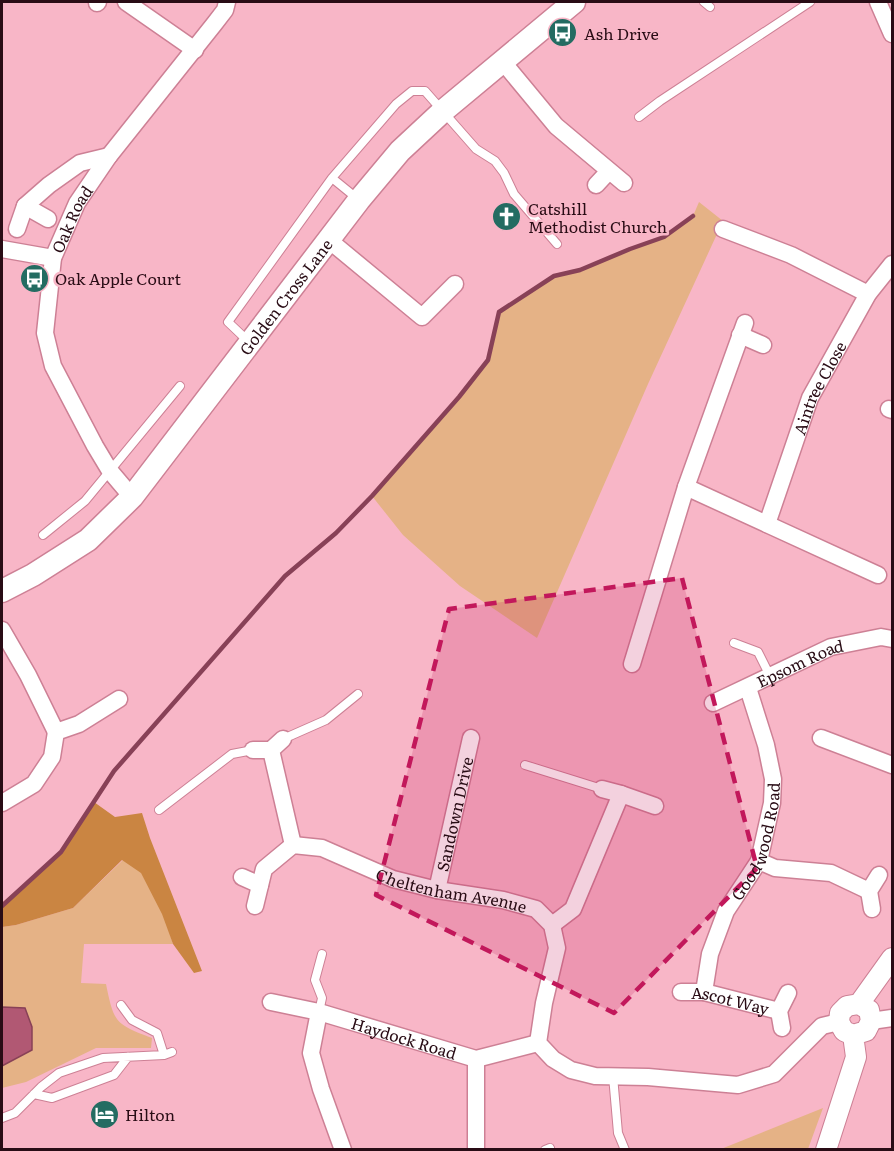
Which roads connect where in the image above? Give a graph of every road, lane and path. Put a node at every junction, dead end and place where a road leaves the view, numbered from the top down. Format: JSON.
{"nodes":[{"id":1,"x":126,"y":2,"type":"edge"},
{"id":2,"x":227,"y":2,"type":"edge"},
{"id":3,"x":574,"y":2,"type":"edge"},
{"id":4,"x":810,"y":2,"type":"edge"},
{"id":5,"x":878,"y":2,"type":"edge"},
{"id":6,"x":892,"y":34,"type":"edge"},
{"id":7,"x":195,"y":50,"type":"junction"},
{"id":8,"x":503,"y":62,"type":"junction"},
{"id":9,"x":443,"y":111,"type":"junction"},
{"id":10,"x":639,"y":117,"type":"dead end"},
{"id":11,"x":109,"y":156,"type":"junction"},
{"id":12,"x":609,"y":171,"type":"junction"},
{"id":13,"x":332,"y":178,"type":"junction"},
{"id":14,"x":624,"y":183,"type":"dead end"},
{"id":15,"x":596,"y":185,"type":"dead end"},
{"id":16,"x":359,"y":200,"type":"junction"},
{"id":17,"x":25,"y":206,"type":"junction"},
{"id":18,"x":48,"y":219,"type":"dead end"},
{"id":19,"x":17,"y":229,"type":"dead end"},
{"id":20,"x":723,"y":229,"type":"dead end"},
{"id":21,"x":330,"y":241,"type":"junction"},
{"id":22,"x":557,"y":244,"type":"dead end"},
{"id":23,"x":2,"y":249,"type":"edge"},
{"id":24,"x":52,"y":258,"type":"junction"},
{"id":25,"x":892,"y":264,"type":"edge"},
{"id":26,"x":455,"y":284,"type":"dead end"},
{"id":27,"x":868,"y":294,"type":"junction"},
{"id":28,"x":250,"y":343,"type":"junction"},
{"id":29,"x":763,"y":345,"type":"dead end"},
{"id":30,"x":180,"y":386,"type":"dead end"},
{"id":31,"x":110,"y":471,"type":"junction"},
{"id":32,"x":686,"y":487,"type":"junction"},
{"id":33,"x":132,"y":497,"type":"junction"},
{"id":34,"x":767,"y":524,"type":"junction"},
{"id":35,"x":42,"y":535,"type":"dead end"},
{"id":36,"x":878,"y":574,"type":"dead end"},
{"id":37,"x":2,"y":591,"type":"edge"},
{"id":38,"x":2,"y":630,"type":"edge"},
{"id":39,"x":892,"y":639,"type":"edge"},
{"id":40,"x":734,"y":643,"type":"dead end"},
{"id":41,"x":632,"y":664,"type":"dead end"},
{"id":42,"x":770,"y":677,"type":"junction"},
{"id":43,"x":748,"y":688,"type":"junction"},
{"id":44,"x":358,"y":694,"type":"dead end"},
{"id":45,"x":119,"y":699,"type":"dead end"},
{"id":46,"x":713,"y":703,"type":"dead end"},
{"id":47,"x":56,"y":732,"type":"junction"},
{"id":48,"x":471,"y":738,"type":"dead end"},
{"id":49,"x":821,"y":738,"type":"dead end"},
{"id":50,"x":277,"y":745,"type":"junction"},
{"id":51,"x":253,"y":750,"type":"joint"},
{"id":52,"x":525,"y":765,"type":"dead end"},
{"id":53,"x":892,"y":765,"type":"edge"},
{"id":54,"x":602,"y":789,"type":"joint"},
{"id":55,"x":621,"y":794,"type":"junction"},
{"id":56,"x":2,"y":803,"type":"edge"},
{"id":57,"x":655,"y":806,"type":"dead end"},
{"id":58,"x":159,"y":810,"type":"dead end"},
{"id":59,"x":293,"y":845,"type":"junction"},
{"id":60,"x":759,"y":861,"type":"junction"},
{"id":61,"x":879,"y":874,"type":"dead end"},
{"id":62,"x":242,"y":877,"type":"dead end"},
{"id":63,"x":260,"y":885,"type":"junction"},
{"id":64,"x":437,"y":890,"type":"junction"},
{"id":65,"x":869,"y":891,"type":"junction"},
{"id":66,"x":255,"y":906,"type":"dead end"},
{"id":67,"x":872,"y":909,"type":"dead end"},
{"id":68,"x":552,"y":925,"type":"junction"},
{"id":69,"x":322,"y":954,"type":"dead end"},
{"id":70,"x":892,"y":958,"type":"edge"},
{"id":71,"x":681,"y":992,"type":"dead end"},
{"id":72,"x":704,"y":992,"type":"junction"},
{"id":73,"x":788,"y":993,"type":"dead end"},
{"id":74,"x":271,"y":1002,"type":"dead end"},
{"id":75,"x":859,"y":1004,"type":"junction"},
{"id":76,"x":121,"y":1005,"type":"dead end"},
{"id":77,"x":779,"y":1011,"type":"junction"},
{"id":78,"x":320,"y":1012,"type":"junction"},
{"id":79,"x":892,"y":1018,"type":"edge"},
{"id":80,"x":871,"y":1021,"type":"junction"},
{"id":81,"x":783,"y":1028,"type":"dead end"},
{"id":82,"x":846,"y":1028,"type":"junction"},
{"id":83,"x":538,"y":1043,"type":"junction"},
{"id":84,"x":128,"y":1057,"type":"junction"},
{"id":85,"x":476,"y":1059,"type":"junction"},
{"id":86,"x":613,"y":1076,"type":"junction"},
{"id":87,"x":34,"y":1094,"type":"junction"},
{"id":88,"x":2,"y":1118,"type":"edge"},
{"id":89,"x":343,"y":1149,"type":"edge"},
{"id":90,"x":475,"y":1149,"type":"edge"},
{"id":91,"x":625,"y":1149,"type":"edge"},
{"id":92,"x":826,"y":1149,"type":"edge"}],
"edges":[{"from":1,"to":7,"type":"street"},
{"from":2,"to":7,"type":"street","name":"Oak Road"},
{"from":3,"to":8,"type":"main road","name":"Golden Cross Lane"},
{"from":4,"to":10,"type":"lane"},
{"from":5,"to":6,"type":"street"},
{"from":7,"to":11,"type":"street","name":"Oak Road"},
{"from":8,"to":9,"type":"main road","name":"Golden Cross Lane"},
{"from":8,"to":12,"type":"street"},
{"from":9,"to":13,"type":"lane"},
{"from":9,"to":16,"type":"main road","name":"Golden Cross Lane"},
{"from":9,"to":22,"type":"lane"},
{"from":11,"to":17,"type":"street"},
{"from":11,"to":24,"type":"street","name":"Oak Road"},
{"from":12,"to":14,"type":"street"},
{"from":12,"to":15,"type":"street"},
{"from":13,"to":16,"type":"lane"},
{"from":13,"to":28,"type":"lane"},
{"from":16,"to":21,"type":"main road","name":"Golden Cross Lane"},
{"from":17,"to":18,"type":"street"},
{"from":17,"to":19,"type":"street"},
{"from":20,"to":27,"type":"street"},
{"from":21,"to":26,"type":"street"},
{"from":21,"to":28,"type":"main road","name":"Golden Cross Lane"},
{"from":23,"to":24,"type":"street"},
{"from":24,"to":31,"type":"street","name":"Oak Road"},
{"from":25,"to":27,"type":"street","name":"Aintree Close"},
{"from":27,"to":34,"type":"street","name":"Aintree Close"},
{"from":28,"to":33,"type":"main road","name":"Golden Cross Lane"},
{"from":29,"to":32,"type":"street"},
{"from":30,"to":31,"type":"lane"},
{"from":31,"to":33,"type":"street","name":"Oak Road"},
{"from":31,"to":35,"type":"lane"},
{"from":32,"to":34,"type":"street"},
{"from":32,"to":41,"type":"street"},
{"from":33,"to":37,"type":"main road","name":"Golden Cross Lane"},
{"from":34,"to":36,"type":"street"},
{"from":38,"to":47,"type":"street"},
{"from":39,"to":42,"type":"street","name":"Epsom Road"},
{"from":40,"to":42,"type":"lane"},
{"from":42,"to":43,"type":"street","name":"Epsom Road"},
{"from":43,"to":46,"type":"street","name":"Epsom Road"},
{"from":43,"to":60,"type":"street","name":"Goodwood Road"},
{"from":44,"to":50,"type":"lane"},
{"from":45,"to":47,"type":"street"},
{"from":47,"to":56,"type":"street"},
{"from":48,"to":64,"type":"street","name":"Sandown Drive"},
{"from":49,"to":53,"type":"street"},
{"from":50,"to":51,"type":"street"},
{"from":50,"to":59,"type":"street"},
{"from":51,"to":58,"type":"lane"},
{"from":52,"to":54,"type":"lane"},
{"from":54,"to":55,"type":"street"},
{"from":55,"to":57,"type":"street"},
{"from":55,"to":68,"type":"street"},
{"from":59,"to":63,"type":"street"},
{"from":59,"to":64,"type":"street","name":"Cheltenham Avenue"},
{"from":60,"to":65,"type":"street"},
{"from":60,"to":72,"type":"street","name":"Goodwood Road"},
{"from":61,"to":65,"type":"street"},
{"from":62,"to":63,"type":"street"},
{"from":63,"to":66,"type":"street"},
{"from":64,"to":68,"type":"street","name":"Cheltenham Avenue"},
{"from":65,"to":67,"type":"street"},
{"from":68,"to":83,"type":"street"},
{"from":69,"to":78,"type":"lane"},
{"from":70,"to":75,"type":"street"},
{"from":71,"to":72,"type":"street","name":"Ascot Way"},
{"from":72,"to":77,"type":"street","name":"Ascot Way"},
{"from":73,"to":77,"type":"street","name":"Ascot Way"},
{"from":74,"to":78,"type":"street","name":"Haydock Road"},
{"from":75,"to":80,"type":"street"},
{"from":75,"to":82,"type":"street"},
{"from":76,"to":84,"type":"lane"},
{"from":77,"to":81,"type":"street","name":"Ascot Way"},
{"from":78,"to":85,"type":"street","name":"Haydock Road"},
{"from":78,"to":89,"type":"street"},
{"from":79,"to":80,"type":"street"},
{"from":80,"to":82,"type":"street"},
{"from":82,"to":86,"type":"street"},
{"from":82,"to":92,"type":"street"},
{"from":83,"to":85,"type":"street","name":"Haydock Road"},
{"from":83,"to":86,"type":"street"},
{"from":84,"to":87,"type":"lane"},
{"from":84,"to":87,"type":"lane"},
{"from":85,"to":90,"type":"street"},
{"from":86,"to":91,"type":"lane"},
{"from":87,"to":88,"type":"lane"}]}
